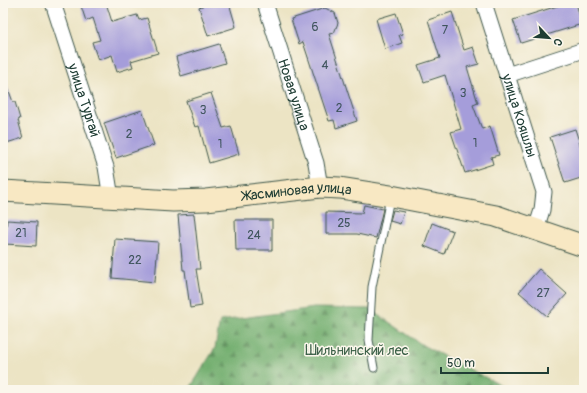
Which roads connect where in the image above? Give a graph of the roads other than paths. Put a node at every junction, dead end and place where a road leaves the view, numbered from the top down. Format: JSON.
{"nodes":[{"id":1,"x":52,"y":3,"type":"edge"},
{"id":2,"x":265,"y":3,"type":"edge"},
{"id":3,"x":484,"y":3,"type":"edge"},
{"id":4,"x":584,"y":50,"type":"edge"},
{"id":5,"x":507,"y":75,"type":"junction"},
{"id":6,"x":320,"y":187,"type":"junction"},
{"id":7,"x":3,"y":191,"type":"edge"},
{"id":8,"x":391,"y":196,"type":"junction"},
{"id":9,"x":111,"y":198,"type":"junction"},
{"id":10,"x":536,"y":229,"type":"junction"},
{"id":11,"x":584,"y":246,"type":"edge"},
{"id":12,"x":374,"y":368,"type":"dead end"}],
"edges":[{"from":1,"to":9,"type":"street","name":"улица Тургай"},
{"from":2,"to":6,"type":"street","name":"Новая улица"},
{"from":3,"to":5,"type":"street","name":"улица Кояшлы"},
{"from":4,"to":5,"type":"street"},
{"from":5,"to":10,"type":"street","name":"улица Кояшлы"},
{"from":6,"to":8,"type":"street","name":"Жасминовая улица"},
{"from":6,"to":9,"type":"street","name":"Жасминовая улица"},
{"from":7,"to":9,"type":"street","name":"Жасминовая улица"},
{"from":8,"to":10,"type":"street","name":"Жасминовая улица"},
{"from":8,"to":12,"type":"lane"},
{"from":10,"to":11,"type":"street","name":"Жасминовая улица"}]}
